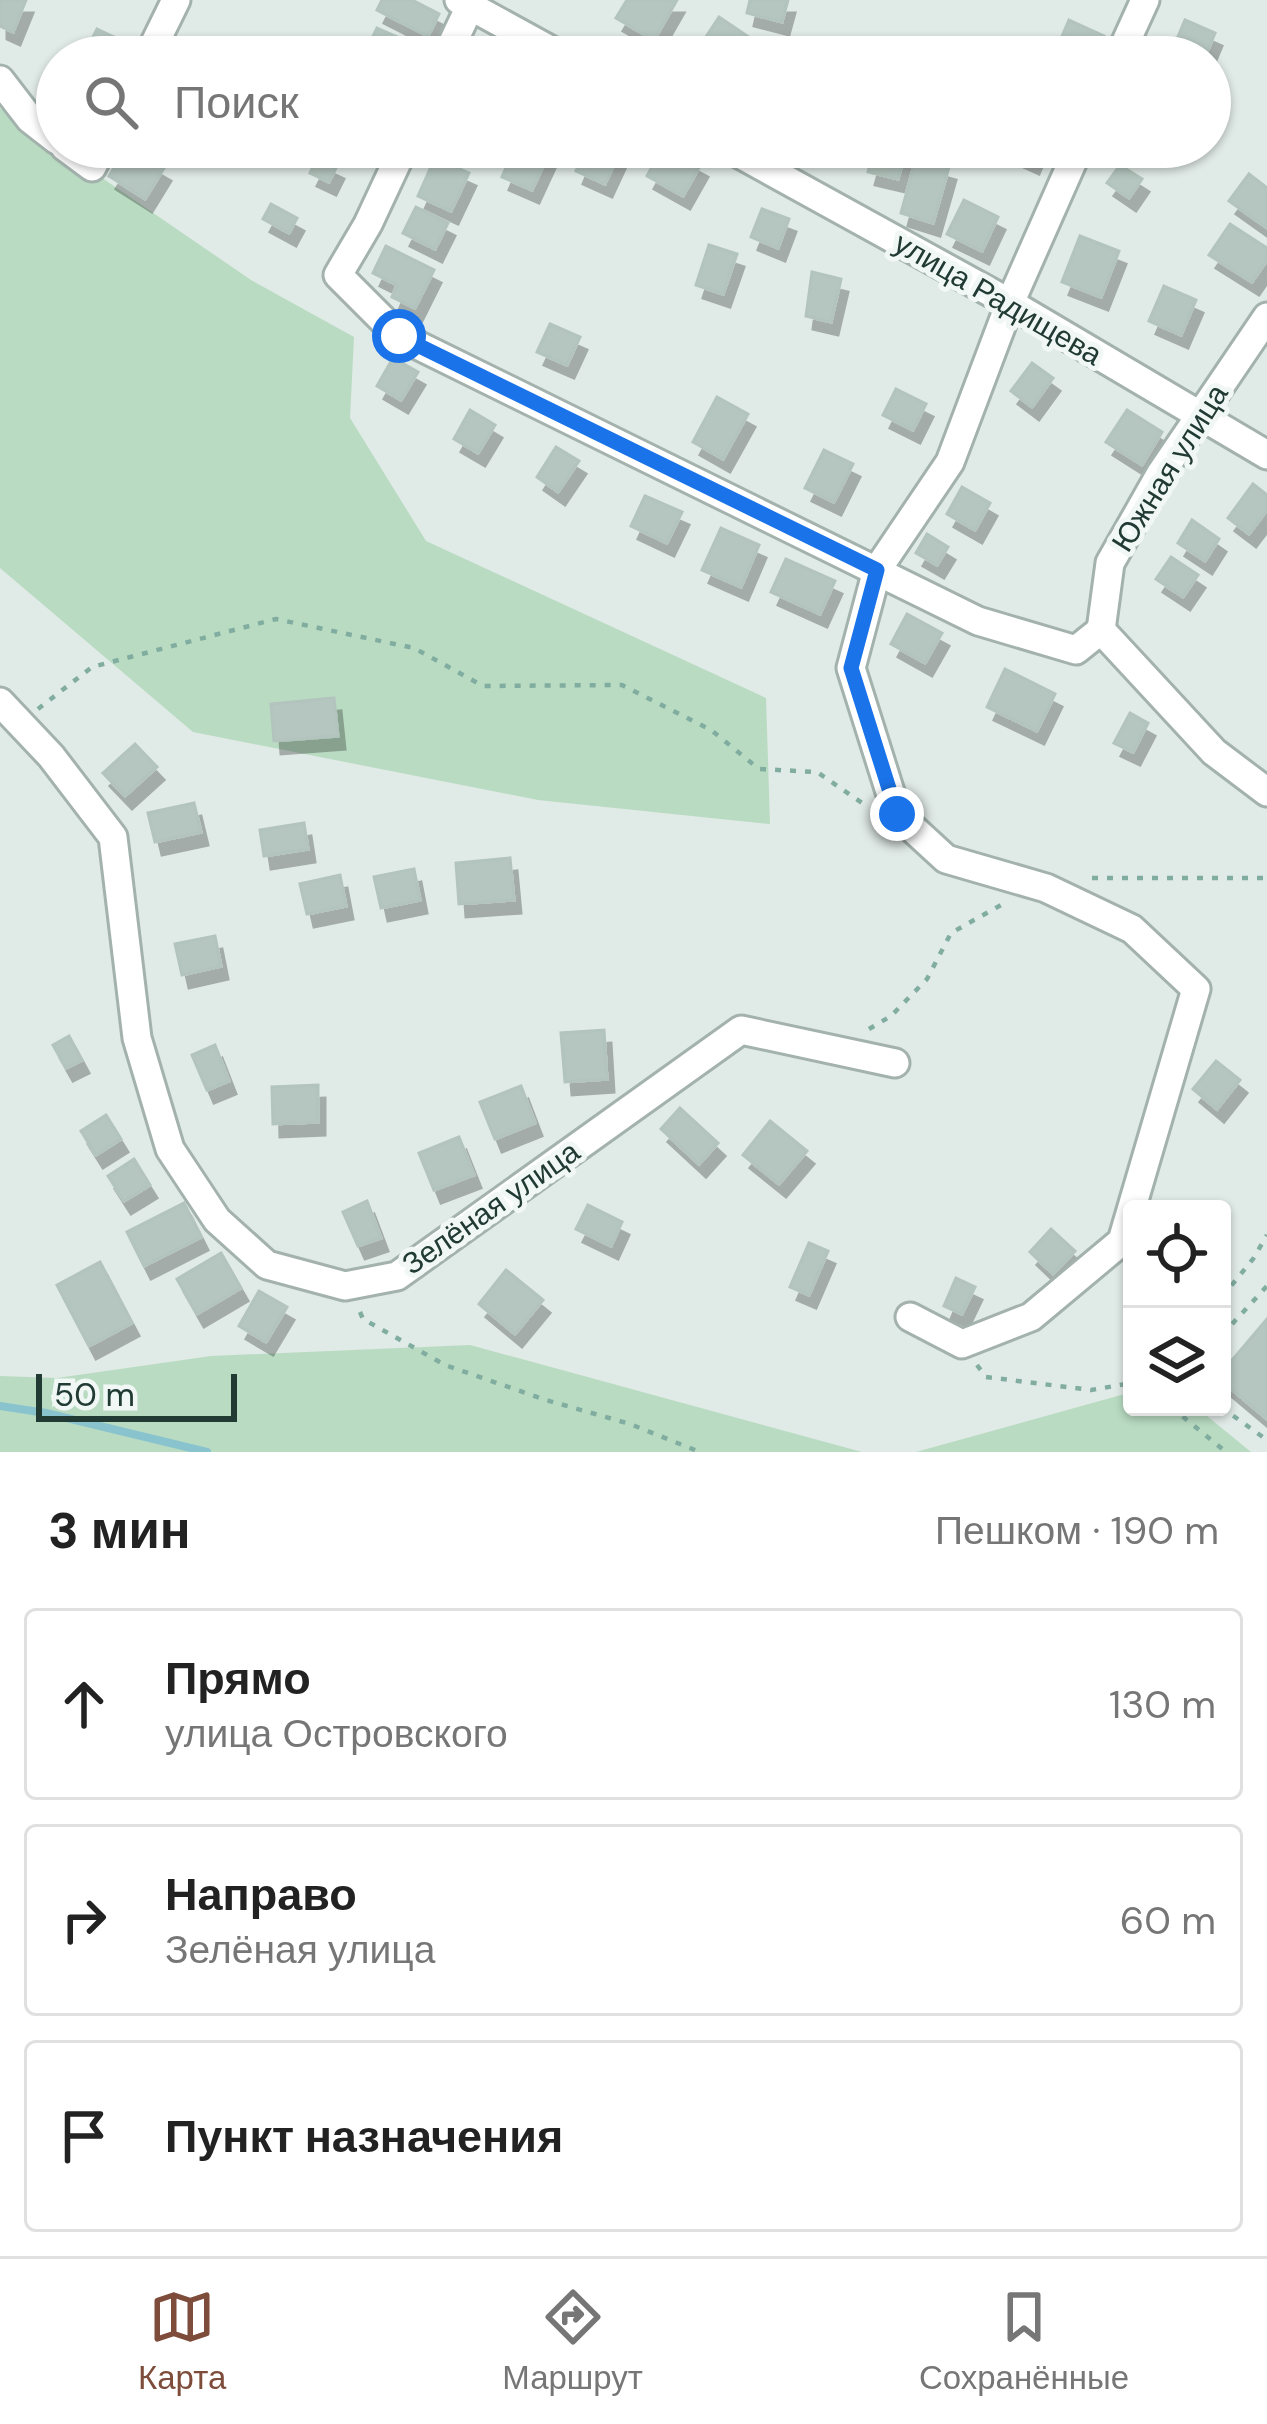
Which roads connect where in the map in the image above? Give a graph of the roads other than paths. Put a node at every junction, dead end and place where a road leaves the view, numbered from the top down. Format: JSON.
{"nodes":[{"id":1,"x":176,"y":0,"type":"edge"},
{"id":2,"x":1144,"y":0,"type":"edge"},
{"id":3,"x":467,"y":2,"type":"edge"},
{"id":4,"x":158,"y":36,"type":"edge"},
{"id":5,"x":454,"y":36,"type":"edge"},
{"id":6,"x":526,"y":36,"type":"edge"},
{"id":7,"x":1128,"y":36,"type":"edge"},
{"id":8,"x":0,"y":80,"type":"edge"},
{"id":9,"x":36,"y":124,"type":"edge"},
{"id":10,"x":394,"y":168,"type":"edge"},
{"id":11,"x":765,"y":168,"type":"edge"},
{"id":12,"x":1070,"y":168,"type":"edge"},
{"id":13,"x":1010,"y":303,"type":"junction"},
{"id":14,"x":1267,"y":317,"type":"edge"},
{"id":15,"x":1201,"y":418,"type":"junction"},
{"id":16,"x":1267,"y":455,"type":"edge"},
{"id":17,"x":877,"y":570,"type":"junction"},
{"id":18,"x":1102,"y":630,"type":"junction"},
{"id":19,"x":0,"y":702,"type":"edge"},
{"id":20,"x":1267,"y":793,"type":"edge"},
{"id":21,"x":895,"y":1063,"type":"dead end"},
{"id":22,"x":910,"y":1317,"type":"dead end"}],
"edges":[{"from":1,"to":4,"type":"street"},
{"from":2,"to":7,"type":"street"},
{"from":3,"to":5,"type":"street"},
{"from":3,"to":6,"type":"street"},
{"from":8,"to":9,"type":"street"},
{"from":10,"to":17,"type":"street"},
{"from":11,"to":13,"type":"street","name":"улица Радищева"},
{"from":12,"to":13,"type":"street"},
{"from":13,"to":15,"type":"street","name":"улица Радищева"},
{"from":13,"to":17,"type":"street"},
{"from":14,"to":15,"type":"street","name":"Южная улица"},
{"from":15,"to":16,"type":"street","name":"улица Радищева"},
{"from":15,"to":18,"type":"street","name":"Южная улица"},
{"from":17,"to":18,"type":"street"},
{"from":17,"to":22,"type":"street"},
{"from":18,"to":20,"type":"street"},
{"from":19,"to":21,"type":"street","name":"Зелёная улица"}]}
